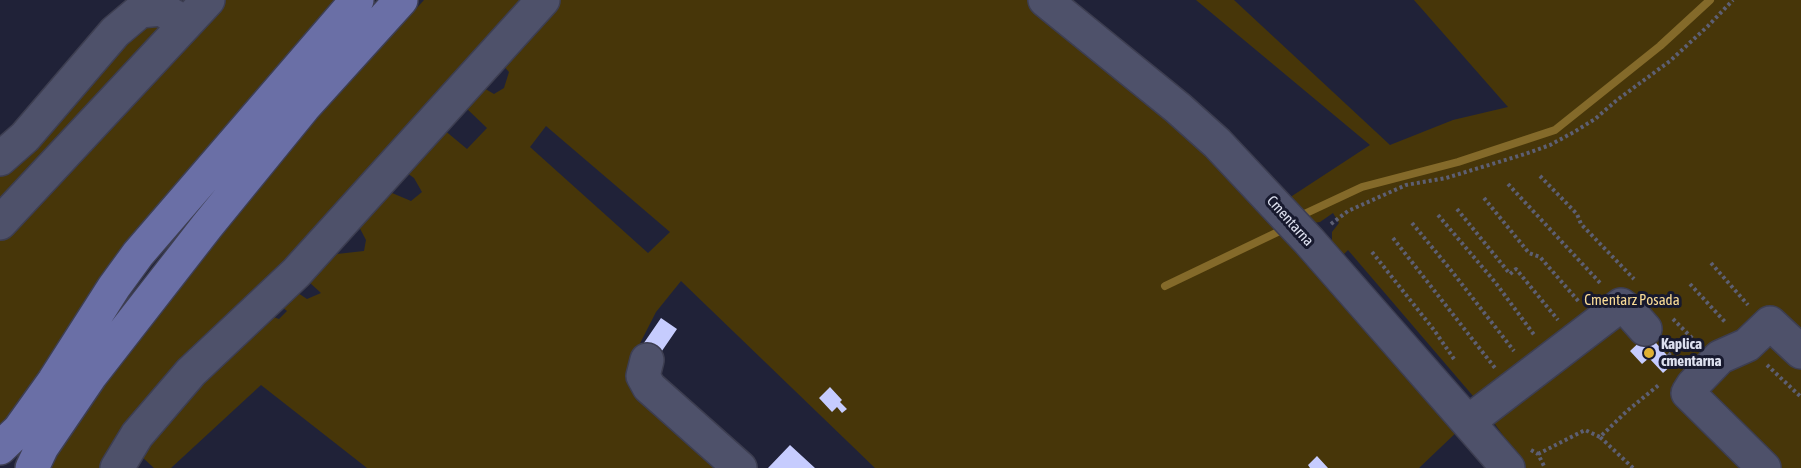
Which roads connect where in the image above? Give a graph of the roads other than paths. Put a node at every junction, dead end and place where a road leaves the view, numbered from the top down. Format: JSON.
{"nodes":[{"id":1,"x":357,"y":0,"type":"edge"},
{"id":2,"x":401,"y":0,"type":"edge"},
{"id":3,"x":543,"y":0,"type":"edge"},
{"id":4,"x":1045,"y":0,"type":"edge"},
{"id":5,"x":197,"y":11,"type":"edge"},
{"id":6,"x":0,"y":159,"type":"edge"},
{"id":7,"x":0,"y":223,"type":"edge"},
{"id":8,"x":1658,"y":323,"type":"road end"},
{"id":9,"x":1801,"y":352,"type":"edge"},
{"id":10,"x":648,"y":360,"type":"dead end"},
{"id":11,"x":1476,"y":416,"type":"junction"},
{"id":12,"x":0,"y":448,"type":"edge"},
{"id":13,"x":32,"y":468,"type":"edge"},
{"id":14,"x":117,"y":468,"type":"edge"},
{"id":15,"x":740,"y":468,"type":"edge"},
{"id":16,"x":1508,"y":468,"type":"edge"},
{"id":17,"x":1764,"y":468,"type":"edge"}],
"edges":[{"from":1,"to":12,"type":"main road"},
{"from":2,"to":13,"type":"main road"},
{"from":3,"to":14,"type":"street"},
{"from":4,"to":11,"type":"street","name":"Cmentarna"},
{"from":5,"to":6,"type":"street"},
{"from":5,"to":7,"type":"street"},
{"from":8,"to":11,"type":"street"},
{"from":9,"to":17,"type":"street"},
{"from":10,"to":15,"type":"street"},
{"from":11,"to":16,"type":"street","name":"Cmentarna"}]}
